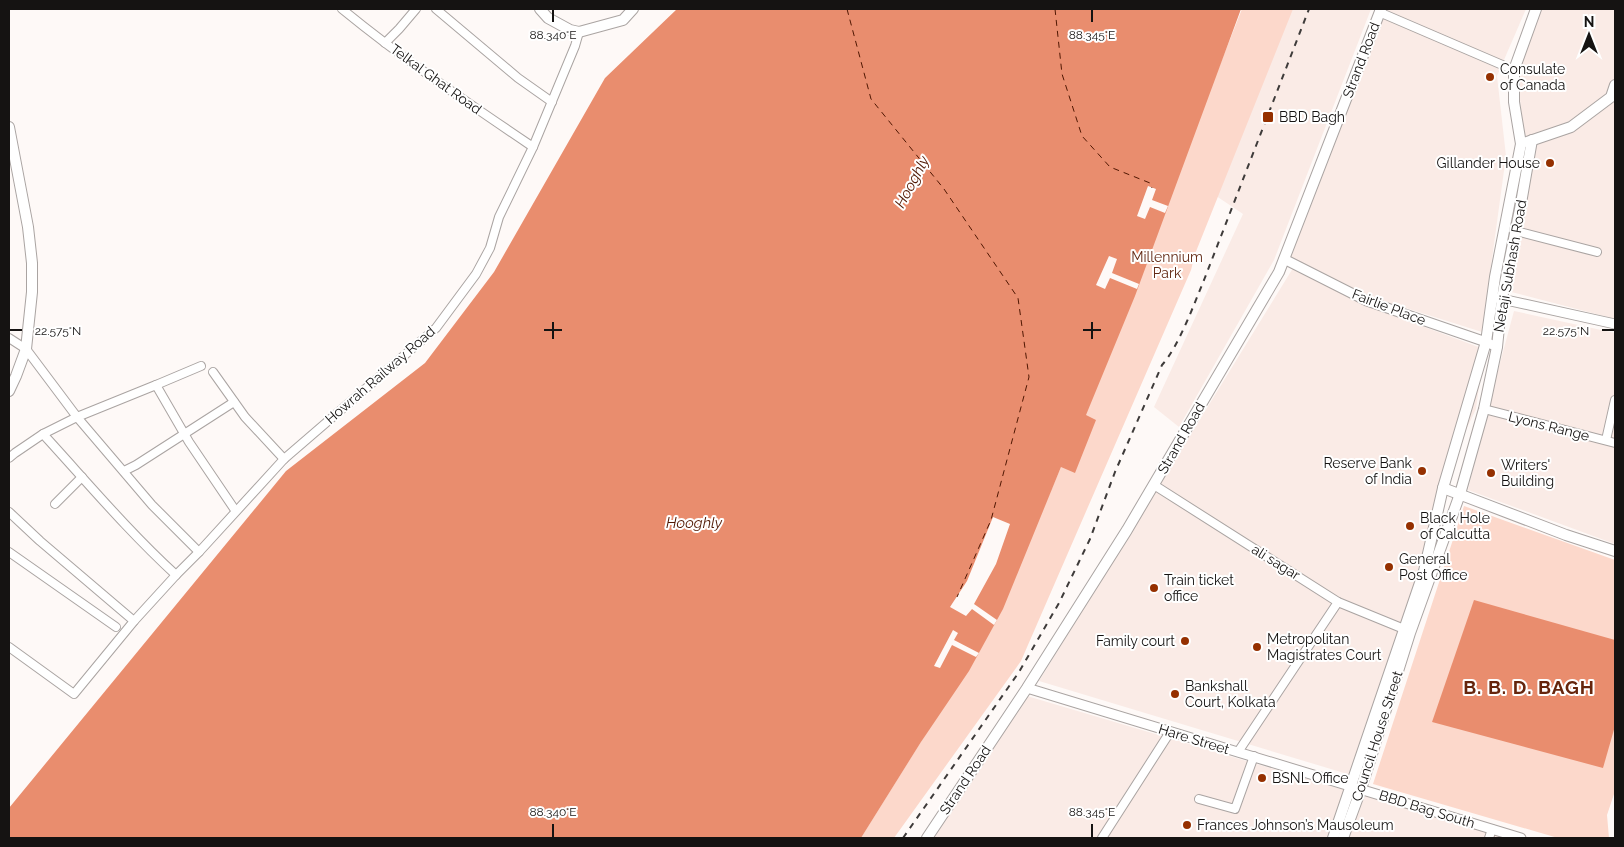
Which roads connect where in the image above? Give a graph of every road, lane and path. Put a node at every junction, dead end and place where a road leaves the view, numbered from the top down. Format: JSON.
{"nodes":[{"id":1,"x":342,"y":9,"type":"edge"},
{"id":2,"x":416,"y":9,"type":"edge"},
{"id":3,"x":436,"y":9,"type":"edge"},
{"id":4,"x":540,"y":9,"type":"edge"},
{"id":5,"x":633,"y":9,"type":"edge"},
{"id":6,"x":1536,"y":9,"type":"edge"},
{"id":7,"x":1380,"y":11,"type":"edge"},
{"id":8,"x":579,"y":32,"type":"junction"},
{"id":9,"x":385,"y":42,"type":"junction"},
{"id":10,"x":1514,"y":70,"type":"junction"},
{"id":11,"x":1615,"y":86,"type":"edge"},
{"id":12,"x":552,"y":102,"type":"junction"},
{"id":13,"x":9,"y":128,"type":"edge"},
{"id":14,"x":1518,"y":128,"type":"junction"},
{"id":15,"x":1532,"y":140,"type":"junction"},
{"id":16,"x":1522,"y":144,"type":"junction"},
{"id":17,"x":533,"y":147,"type":"junction"},
{"id":18,"x":11,"y":154,"type":"edge"},
{"id":19,"x":1516,"y":231,"type":"junction"},
{"id":20,"x":1597,"y":252,"type":"dead end"},
{"id":21,"x":1284,"y":260,"type":"junction"},
{"id":22,"x":1497,"y":298,"type":"junction"},
{"id":23,"x":1615,"y":324,"type":"edge"},
{"id":24,"x":9,"y":338,"type":"edge"},
{"id":25,"x":1486,"y":342,"type":"junction"},
{"id":26,"x":1497,"y":348,"type":"junction"},
{"id":27,"x":26,"y":349,"type":"junction"},
{"id":28,"x":201,"y":366,"type":"dead end"},
{"id":29,"x":213,"y":372,"type":"dead end"},
{"id":30,"x":156,"y":386,"type":"junction"},
{"id":31,"x":9,"y":391,"type":"edge"},
{"id":32,"x":1615,"y":400,"type":"edge"},
{"id":33,"x":234,"y":402,"type":"junction"},
{"id":34,"x":1484,"y":409,"type":"junction"},
{"id":35,"x":77,"y":417,"type":"junction"},
{"id":36,"x":184,"y":433,"type":"junction"},
{"id":37,"x":43,"y":434,"type":"junction"},
{"id":38,"x":1606,"y":440,"type":"junction"},
{"id":39,"x":1615,"y":443,"type":"edge"},
{"id":40,"x":9,"y":458,"type":"edge"},
{"id":41,"x":284,"y":459,"type":"junction"},
{"id":42,"x":124,"y":471,"type":"junction"},
{"id":43,"x":82,"y":477,"type":"junction"},
{"id":44,"x":1154,"y":485,"type":"junction"},
{"id":45,"x":1443,"y":488,"type":"junction"},
{"id":46,"x":1460,"y":494,"type":"junction"},
{"id":47,"x":55,"y":504,"type":"dead end"},
{"id":48,"x":235,"y":510,"type":"junction"},
{"id":49,"x":9,"y":512,"type":"edge"},
{"id":50,"x":1615,"y":551,"type":"edge"},
{"id":51,"x":9,"y":552,"type":"edge"},
{"id":52,"x":199,"y":552,"type":"junction"},
{"id":53,"x":176,"y":575,"type":"junction"},
{"id":54,"x":1338,"y":602,"type":"junction"},
{"id":55,"x":134,"y":621,"type":"junction"},
{"id":56,"x":116,"y":627,"type":"dead end"},
{"id":57,"x":1407,"y":631,"type":"junction"},
{"id":58,"x":9,"y":647,"type":"edge"},
{"id":59,"x":1027,"y":688,"type":"junction"},
{"id":60,"x":1170,"y":732,"type":"junction"},
{"id":61,"x":1238,"y":752,"type":"junction"},
{"id":62,"x":1254,"y":756,"type":"junction"},
{"id":63,"x":1356,"y":788,"type":"junction"},
{"id":64,"x":1200,"y":799,"type":"dead end"},
{"id":65,"x":1492,"y":829,"type":"junction"},
{"id":66,"x":927,"y":838,"type":"edge"},
{"id":67,"x":1102,"y":838,"type":"edge"},
{"id":68,"x":1334,"y":838,"type":"edge"},
{"id":69,"x":1343,"y":838,"type":"edge"},
{"id":70,"x":1489,"y":838,"type":"edge"},
{"id":71,"x":1521,"y":838,"type":"edge"}],
"edges":[{"from":1,"to":9,"type":"street","name":"Telkal Ghat Road"},
{"from":2,"to":9,"type":"street"},
{"from":3,"to":12,"type":"street"},
{"from":4,"to":8,"type":"main road"},
{"from":5,"to":8,"type":"main road"},
{"from":6,"to":10,"type":"main road","name":"Netaji Subhash Road"},
{"from":7,"to":10,"type":"street"},
{"from":7,"to":21,"type":"main road","name":"Strand Road"},
{"from":8,"to":12,"type":"street","name":"Howrah Railway Road"},
{"from":9,"to":17,"type":"street","name":"Telkal Ghat Road"},
{"from":10,"to":14,"type":"main road","name":"Netaji Subhash Road"},
{"from":11,"to":15,"type":"main road"},
{"from":12,"to":17,"type":"street","name":"Howrah Railway Road"},
{"from":13,"to":18,"type":"main road"},
{"from":14,"to":15,"type":"main road"},
{"from":14,"to":16,"type":"main road","name":"Netaji Subhash Road"},
{"from":15,"to":16,"type":"main road"},
{"from":15,"to":19,"type":"main road","name":"Netaji Subhash Road"},
{"from":16,"to":22,"type":"main road","name":"Netaji Subhash Road"},
{"from":17,"to":41,"type":"street","name":"Howrah Railway Road"},
{"from":18,"to":27,"type":"main road"},
{"from":19,"to":20,"type":"street"},
{"from":19,"to":22,"type":"main road","name":"Netaji Subhash Road"},
{"from":21,"to":25,"type":"street","name":"Fairlie Place"},
{"from":21,"to":44,"type":"main road","name":"Strand Road"},
{"from":22,"to":23,"type":"street"},
{"from":22,"to":25,"type":"main road"},
{"from":22,"to":26,"type":"main road","name":"Netaji Subhash Road"},
{"from":24,"to":27,"type":"street"},
{"from":25,"to":26,"type":"street","name":"Fairlie Place"},
{"from":25,"to":45,"type":"main road"},
{"from":26,"to":34,"type":"main road","name":"Netaji Subhash Road"},
{"from":27,"to":31,"type":"main road"},
{"from":27,"to":35,"type":"street"},
{"from":28,"to":30,"type":"street"},
{"from":29,"to":33,"type":"street"},
{"from":30,"to":35,"type":"street"},
{"from":30,"to":36,"type":"street"},
{"from":32,"to":38,"type":"street"},
{"from":33,"to":36,"type":"street"},
{"from":33,"to":41,"type":"street"},
{"from":34,"to":38,"type":"street","name":"Lyons Range"},
{"from":34,"to":46,"type":"main road","name":"Netaji Subhash Road"},
{"from":35,"to":37,"type":"street"},
{"from":35,"to":42,"type":"street"},
{"from":36,"to":42,"type":"street"},
{"from":36,"to":48,"type":"street"},
{"from":37,"to":40,"type":"street"},
{"from":37,"to":43,"type":"street"},
{"from":38,"to":39,"type":"street","name":"Lyons Range"},
{"from":41,"to":48,"type":"street","name":"Howrah Railway Road"},
{"from":42,"to":52,"type":"street"},
{"from":43,"to":47,"type":"street"},
{"from":43,"to":53,"type":"street"},
{"from":44,"to":54,"type":"street","name":"ali sagar"},
{"from":44,"to":59,"type":"main road","name":"Strand Road"},
{"from":45,"to":46,"type":"main road"},
{"from":45,"to":57,"type":"main road"},
{"from":46,"to":50,"type":"main road"},
{"from":46,"to":57,"type":"main road","name":"Netaji Subhash Road"},
{"from":48,"to":52,"type":"street","name":"Howrah Railway Road"},
{"from":49,"to":55,"type":"street"},
{"from":51,"to":56,"type":"street"},
{"from":52,"to":53,"type":"street","name":"Howrah Railway Road"},
{"from":53,"to":55,"type":"street","name":"Howrah Railway Road"},
{"from":54,"to":57,"type":"street","name":"ali sagar"},
{"from":54,"to":61,"type":"street"},
{"from":55,"to":58,"type":"street","name":"Howrah Railway Road"},
{"from":57,"to":63,"type":"main road","name":"Council House Street"},
{"from":59,"to":60,"type":"street","name":"Hare Street"},
{"from":59,"to":66,"type":"main road","name":"Strand Road"},
{"from":60,"to":61,"type":"street","name":"Hare Street"},
{"from":60,"to":67,"type":"street"},
{"from":61,"to":62,"type":"street","name":"Hare Street"},
{"from":62,"to":63,"type":"street","name":"Hare Street"},
{"from":62,"to":64,"type":"street"},
{"from":63,"to":65,"type":"street","name":"BBD Bag South"},
{"from":63,"to":68,"type":"main road","name":"Council House Street"},
{"from":63,"to":69,"type":"main road","name":"Council House Street"},
{"from":65,"to":70,"type":"street"},
{"from":65,"to":71,"type":"street","name":"BBD Bag South"}]}
